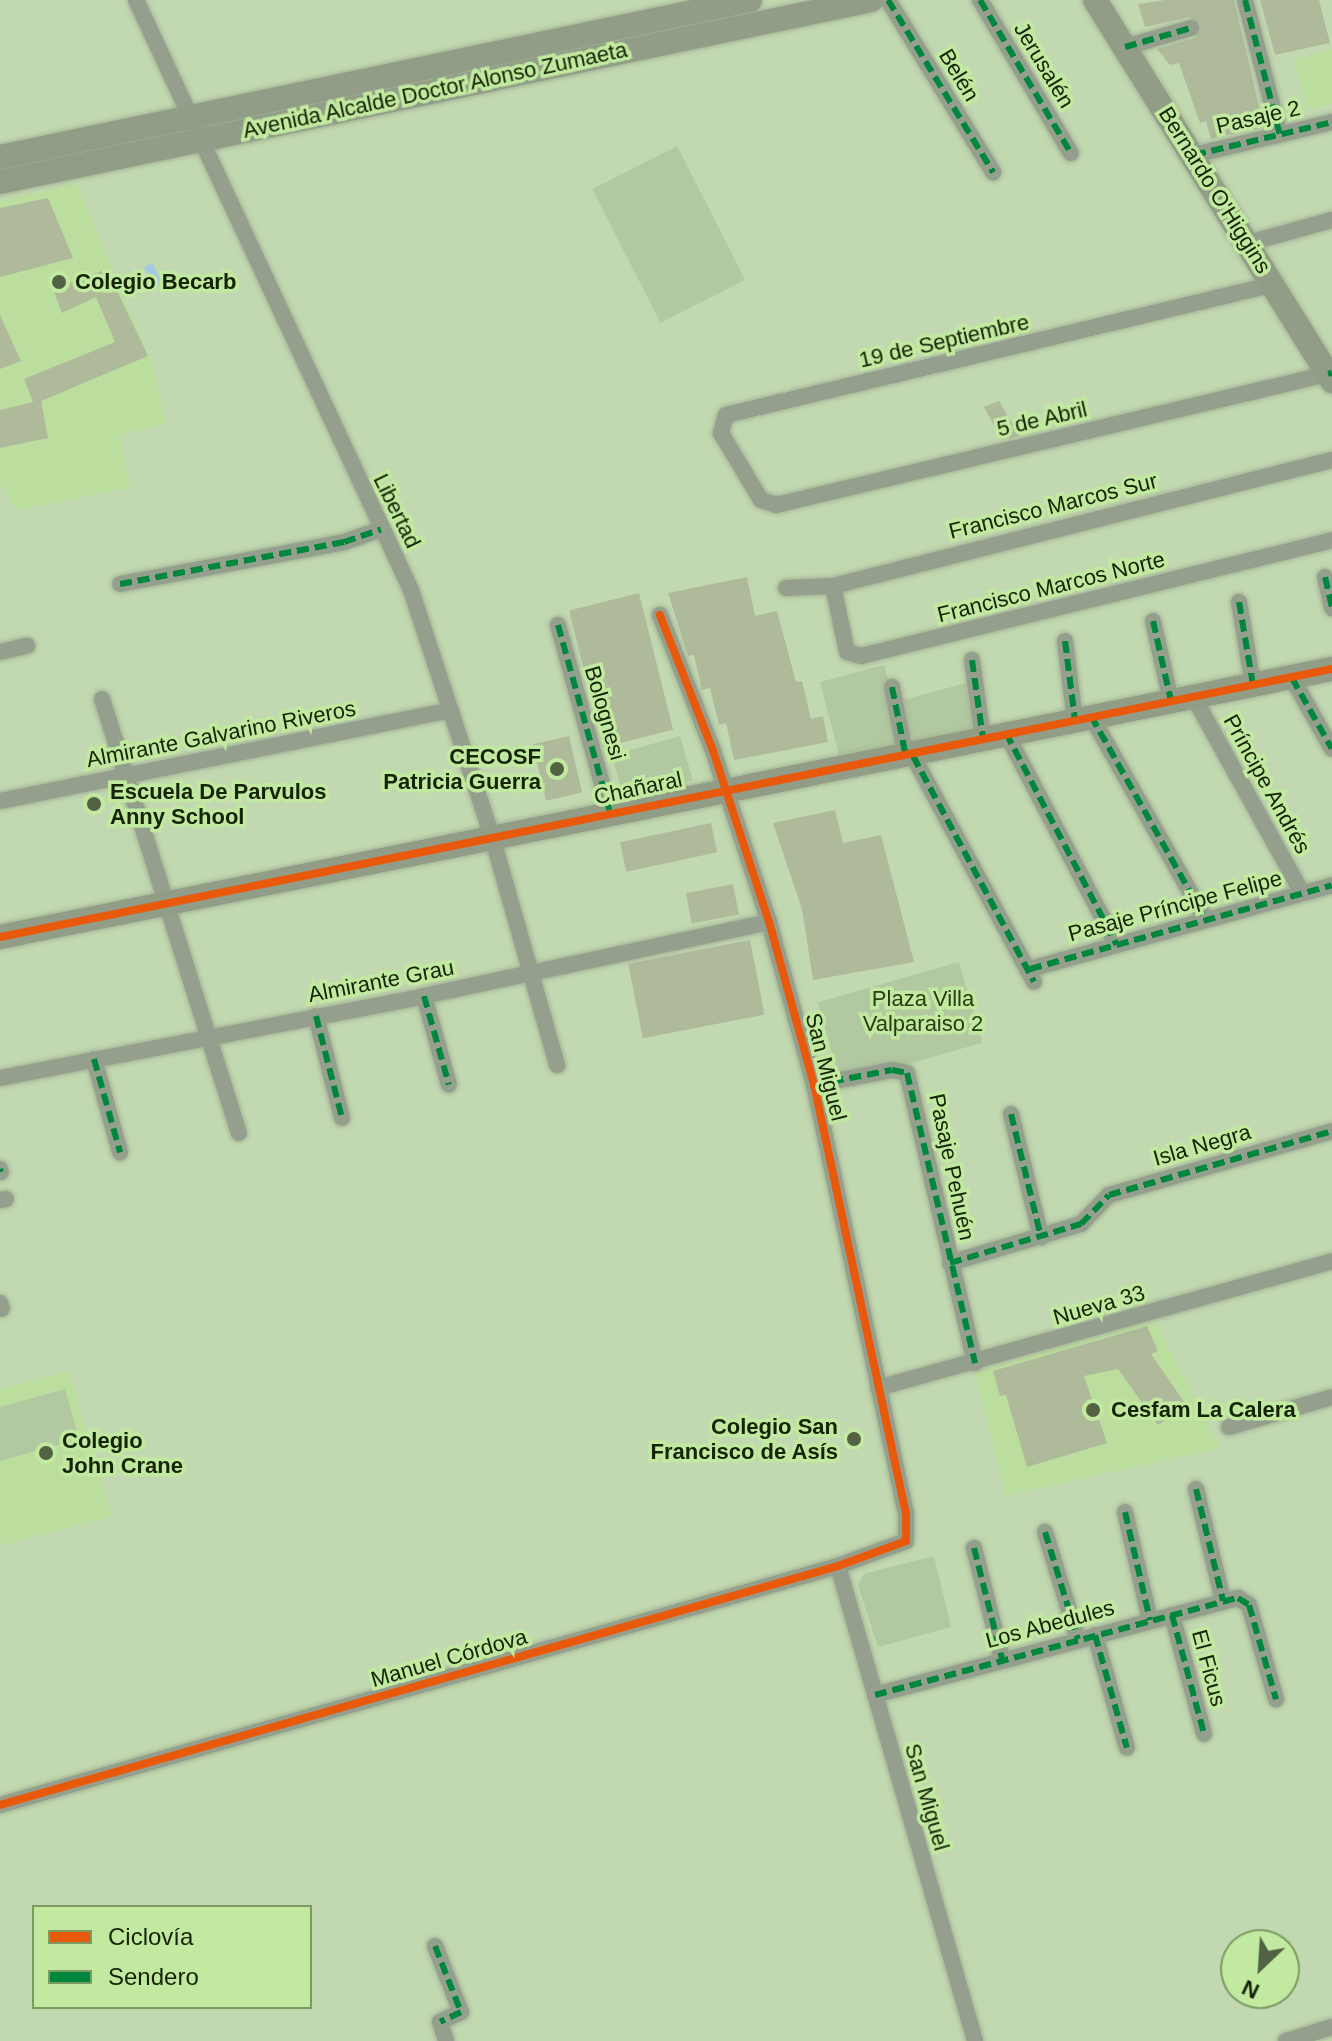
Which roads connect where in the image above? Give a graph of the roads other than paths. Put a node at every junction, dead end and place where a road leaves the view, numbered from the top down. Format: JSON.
{"nodes":[{"id":1,"x":136,"y":0,"type":"edge"},
{"id":2,"x":750,"y":0,"type":"edge"},
{"id":3,"x":871,"y":0,"type":"edge"},
{"id":4,"x":888,"y":0,"type":"edge"},
{"id":5,"x":980,"y":0,"type":"edge"},
{"id":6,"x":1095,"y":0,"type":"edge"},
{"id":7,"x":1245,"y":0,"type":"edge"},
{"id":8,"x":1191,"y":28,"type":"dead end"},
{"id":9,"x":1125,"y":47,"type":"junction"},
{"id":10,"x":1332,"y":122,"type":"edge"},
{"id":11,"x":198,"y":129,"type":"junction"},
{"id":12,"x":1280,"y":135,"type":"junction"},
{"id":13,"x":1071,"y":153,"type":"dead end"},
{"id":14,"x":1194,"y":155,"type":"junction"},
{"id":15,"x":0,"y":157,"type":"edge"},
{"id":16,"x":993,"y":172,"type":"dead end"},
{"id":17,"x":0,"y":182,"type":"edge"},
{"id":18,"x":1332,"y":220,"type":"edge"},
{"id":19,"x":1249,"y":243,"type":"junction"},
{"id":20,"x":1275,"y":284,"type":"junction"},
{"id":21,"x":1331,"y":376,"type":"edge"},
{"id":22,"x":1332,"y":460,"type":"edge"},
{"id":23,"x":767,"y":504,"type":"joint"},
{"id":24,"x":381,"y":529,"type":"junction"},
{"id":25,"x":1332,"y":540,"type":"edge"},
{"id":26,"x":1325,"y":577,"type":"dead end"},
{"id":27,"x":120,"y":584,"type":"dead end"},
{"id":28,"x":833,"y":586,"type":"junction"},
{"id":29,"x":786,"y":588,"type":"dead end"},
{"id":30,"x":1239,"y":602,"type":"dead end"},
{"id":31,"x":1332,"y":608,"type":"edge"},
{"id":32,"x":660,"y":615,"type":"dead end"},
{"id":33,"x":1153,"y":621,"type":"dead end"},
{"id":34,"x":558,"y":625,"type":"dead end"},
{"id":35,"x":1065,"y":641,"type":"dead end"},
{"id":36,"x":27,"y":646,"type":"dead end"},
{"id":37,"x":0,"y":652,"type":"edge"},
{"id":38,"x":972,"y":660,"type":"dead end"},
{"id":39,"x":1332,"y":669,"type":"edge"},
{"id":40,"x":1292,"y":678,"type":"junction"},
{"id":41,"x":1253,"y":685,"type":"junction"},
{"id":42,"x":892,"y":687,"type":"dead end"},
{"id":43,"x":1182,"y":698,"type":"junction"},
{"id":44,"x":102,"y":699,"type":"dead end"},
{"id":45,"x":451,"y":710,"type":"junction"},
{"id":46,"x":1083,"y":718,"type":"junction"},
{"id":47,"x":995,"y":736,"type":"junction"},
{"id":48,"x":1332,"y":749,"type":"edge"},
{"id":49,"x":910,"y":756,"type":"junction"},
{"id":50,"x":129,"y":775,"type":"junction"},
{"id":51,"x":725,"y":790,"type":"junction"},
{"id":52,"x":0,"y":801,"type":"edge"},
{"id":53,"x":610,"y":812,"type":"junction"},
{"id":54,"x":493,"y":840,"type":"junction"},
{"id":55,"x":1332,"y":885,"type":"edge"},
{"id":56,"x":1302,"y":893,"type":"junction"},
{"id":57,"x":168,"y":904,"type":"junction"},
{"id":58,"x":1206,"y":920,"type":"junction"},
{"id":59,"x":769,"y":922,"type":"junction"},
{"id":60,"x":0,"y":937,"type":"edge"},
{"id":61,"x":1117,"y":945,"type":"junction"},
{"id":62,"x":531,"y":973,"type":"junction"},
{"id":63,"x":424,"y":996,"type":"junction"},
{"id":64,"x":316,"y":1016,"type":"junction"},
{"id":65,"x":211,"y":1036,"type":"junction"},
{"id":66,"x":94,"y":1059,"type":"junction"},
{"id":67,"x":557,"y":1065,"type":"dead end"},
{"id":68,"x":0,"y":1078,"type":"edge"},
{"id":69,"x":449,"y":1085,"type":"dead end"},
{"id":70,"x":814,"y":1085,"type":"junction"},
{"id":71,"x":1011,"y":1114,"type":"dead end"},
{"id":72,"x":342,"y":1118,"type":"dead end"},
{"id":73,"x":1332,"y":1131,"type":"edge"},
{"id":74,"x":239,"y":1133,"type":"dead end"},
{"id":75,"x":120,"y":1152,"type":"dead end"},
{"id":76,"x":1041,"y":1237,"type":"junction"},
{"id":77,"x":1332,"y":1261,"type":"edge"},
{"id":78,"x":950,"y":1263,"type":"junction"},
{"id":79,"x":975,"y":1363,"type":"junction"},
{"id":80,"x":878,"y":1388,"type":"junction"},
{"id":81,"x":1332,"y":1397,"type":"edge"},
{"id":82,"x":1229,"y":1427,"type":"dead end"},
{"id":83,"x":1196,"y":1489,"type":"dead end"},
{"id":84,"x":1125,"y":1512,"type":"dead end"},
{"id":85,"x":1045,"y":1532,"type":"dead end"},
{"id":86,"x":906,"y":1541,"type":"joint"},
{"id":87,"x":974,"y":1548,"type":"dead end"},
{"id":88,"x":838,"y":1566,"type":"junction"},
{"id":89,"x":1230,"y":1599,"type":"junction"},
{"id":90,"x":1172,"y":1615,"type":"junction"},
{"id":91,"x":1150,"y":1620,"type":"junction"},
{"id":92,"x":1095,"y":1635,"type":"junction"},
{"id":93,"x":1078,"y":1639,"type":"junction"},
{"id":94,"x":1002,"y":1659,"type":"junction"},
{"id":95,"x":875,"y":1695,"type":"junction"},
{"id":96,"x":1276,"y":1699,"type":"dead end"},
{"id":97,"x":1204,"y":1734,"type":"dead end"},
{"id":98,"x":1127,"y":1748,"type":"dead end"},
{"id":99,"x":0,"y":1805,"type":"edge"},
{"id":100,"x":435,"y":1946,"type":"dead end"},
{"id":101,"x":1332,"y":2027,"type":"edge"},
{"id":102,"x":446,"y":2041,"type":"edge"},
{"id":103,"x":975,"y":2041,"type":"edge"},
{"id":104,"x":1286,"y":2041,"type":"edge"}],
"edges":[{"from":1,"to":11,"type":"street","name":"Libertad"},
{"from":2,"to":11,"type":"street","name":"Avenida Alcalde Doctor Alonso Zumaeta"},
{"from":3,"to":11,"type":"street","name":"Avenida Alcalde Doctor Alonso Zumaeta"},
{"from":4,"to":16,"type":"street","name":"Belén"},
{"from":5,"to":13,"type":"street","name":"Jerusalén"},
{"from":6,"to":9,"type":"street","name":"Bernardo O'Higgins"},
{"from":7,"to":12,"type":"street"},
{"from":8,"to":9,"type":"street"},
{"from":9,"to":14,"type":"street","name":"Bernardo O'Higgins"},
{"from":10,"to":12,"type":"street","name":"Pasaje 2"},
{"from":11,"to":15,"type":"street","name":"Avenida Alcalde Doctor Alonso Zumaeta"},
{"from":11,"to":17,"type":"street","name":"Avenida Alcalde Doctor Alonso Zumaeta"},
{"from":11,"to":24,"type":"street","name":"Libertad"},
{"from":12,"to":14,"type":"street","name":"Pasaje 2"},
{"from":14,"to":19,"type":"street","name":"Bernardo O'Higgins"},
{"from":18,"to":19,"type":"street"},
{"from":19,"to":20,"type":"street","name":"Bernardo O'Higgins"},
{"from":20,"to":21,"type":"street","name":"Bernardo O'Higgins"},
{"from":20,"to":23,"type":"street","name":"19 de Septiembre"},
{"from":21,"to":23,"type":"street","name":"5 de Abril"},
{"from":22,"to":28,"type":"street","name":"Francisco Marcos Sur"},
{"from":24,"to":27,"type":"street"},
{"from":24,"to":45,"type":"street","name":"Libertad"},
{"from":25,"to":28,"type":"street","name":"Francisco Marcos Norte"},
{"from":26,"to":31,"type":"street"},
{"from":28,"to":29,"type":"street","name":"Francisco Marcos Sur"},
{"from":30,"to":41,"type":"street"},
{"from":32,"to":51,"type":"street","name":"San Miguel"},
{"from":33,"to":43,"type":"street","name":"Príncipe Andrés"},
{"from":34,"to":53,"type":"street","name":"Bolognesi"},
{"from":35,"to":46,"type":"street"},
{"from":36,"to":37,"type":"street"},
{"from":38,"to":47,"type":"street"},
{"from":39,"to":40,"type":"street","name":"Chañaral"},
{"from":40,"to":41,"type":"street","name":"Chañaral"},
{"from":40,"to":48,"type":"street"},
{"from":41,"to":43,"type":"street","name":"Chañaral"},
{"from":42,"to":49,"type":"street"},
{"from":43,"to":46,"type":"street","name":"Chañaral"},
{"from":43,"to":56,"type":"street","name":"Príncipe Andrés"},
{"from":44,"to":50,"type":"street"},
{"from":45,"to":50,"type":"street","name":"Almirante Galvarino Riveros"},
{"from":45,"to":54,"type":"street","name":"Libertad"},
{"from":46,"to":47,"type":"street","name":"Chañaral"},
{"from":46,"to":58,"type":"street"},
{"from":47,"to":49,"type":"street","name":"Chañaral"},
{"from":47,"to":61,"type":"street"},
{"from":49,"to":51,"type":"street","name":"Chañaral"},
{"from":49,"to":61,"type":"street","name":"Pasaje Príncipe Felipe"},
{"from":50,"to":52,"type":"street","name":"Almirante Galvarino Riveros"},
{"from":50,"to":57,"type":"street"},
{"from":51,"to":53,"type":"street","name":"Chañaral"},
{"from":51,"to":59,"type":"street","name":"San Miguel"},
{"from":53,"to":54,"type":"street","name":"Chañaral"},
{"from":54,"to":57,"type":"street","name":"Chañaral"},
{"from":54,"to":62,"type":"street","name":"Libertad"},
{"from":55,"to":56,"type":"street","name":"Pasaje Príncipe Felipe"},
{"from":56,"to":58,"type":"street","name":"Pasaje Príncipe Felipe"},
{"from":57,"to":60,"type":"street","name":"Chañaral"},
{"from":57,"to":65,"type":"street"},
{"from":58,"to":61,"type":"street","name":"Pasaje Príncipe Felipe"},
{"from":59,"to":62,"type":"street","name":"Almirante Grau"},
{"from":59,"to":70,"type":"street","name":"San Miguel"},
{"from":62,"to":63,"type":"street","name":"Almirante Grau"},
{"from":62,"to":67,"type":"street","name":"Libertad"},
{"from":63,"to":64,"type":"street","name":"Almirante Grau"},
{"from":63,"to":69,"type":"street"},
{"from":64,"to":65,"type":"street","name":"Almirante Grau"},
{"from":64,"to":72,"type":"street"},
{"from":65,"to":66,"type":"street","name":"Almirante Grau"},
{"from":65,"to":74,"type":"street"},
{"from":66,"to":68,"type":"street","name":"Almirante Grau"},
{"from":66,"to":75,"type":"street"},
{"from":70,"to":78,"type":"street","name":"Pasaje Pehuén"},
{"from":70,"to":80,"type":"street","name":"San Miguel"},
{"from":71,"to":76,"type":"street"},
{"from":73,"to":76,"type":"street","name":"Isla Negra"},
{"from":76,"to":78,"type":"street","name":"Isla Negra"},
{"from":77,"to":79,"type":"street","name":"Nueva 33"},
{"from":78,"to":79,"type":"street","name":"Pasaje Pehuén"},
{"from":79,"to":80,"type":"street","name":"Nueva 33"},
{"from":80,"to":86,"type":"street","name":"San Miguel"},
{"from":81,"to":82,"type":"street"},
{"from":83,"to":89,"type":"street"},
{"from":84,"to":91,"type":"street"},
{"from":85,"to":93,"type":"street"},
{"from":86,"to":88,"type":"street","name":"Manuel Córdova"},
{"from":87,"to":94,"type":"street"},
{"from":88,"to":95,"type":"street","name":"San Miguel"},
{"from":88,"to":99,"type":"street","name":"Manuel Córdova"},
{"from":89,"to":90,"type":"street","name":"Los Abedules"},
{"from":89,"to":96,"type":"street"},
{"from":90,"to":91,"type":"street","name":"Los Abedules"},
{"from":90,"to":97,"type":"street","name":"El Ficus"},
{"from":91,"to":92,"type":"street","name":"Los Abedules"},
{"from":92,"to":93,"type":"street","name":"Los Abedules"},
{"from":92,"to":98,"type":"street"},
{"from":93,"to":94,"type":"street","name":"Los Abedules"},
{"from":94,"to":95,"type":"street","name":"Los Abedules"},
{"from":95,"to":103,"type":"street","name":"San Miguel"},
{"from":100,"to":102,"type":"street"},
{"from":101,"to":104,"type":"street"}]}
